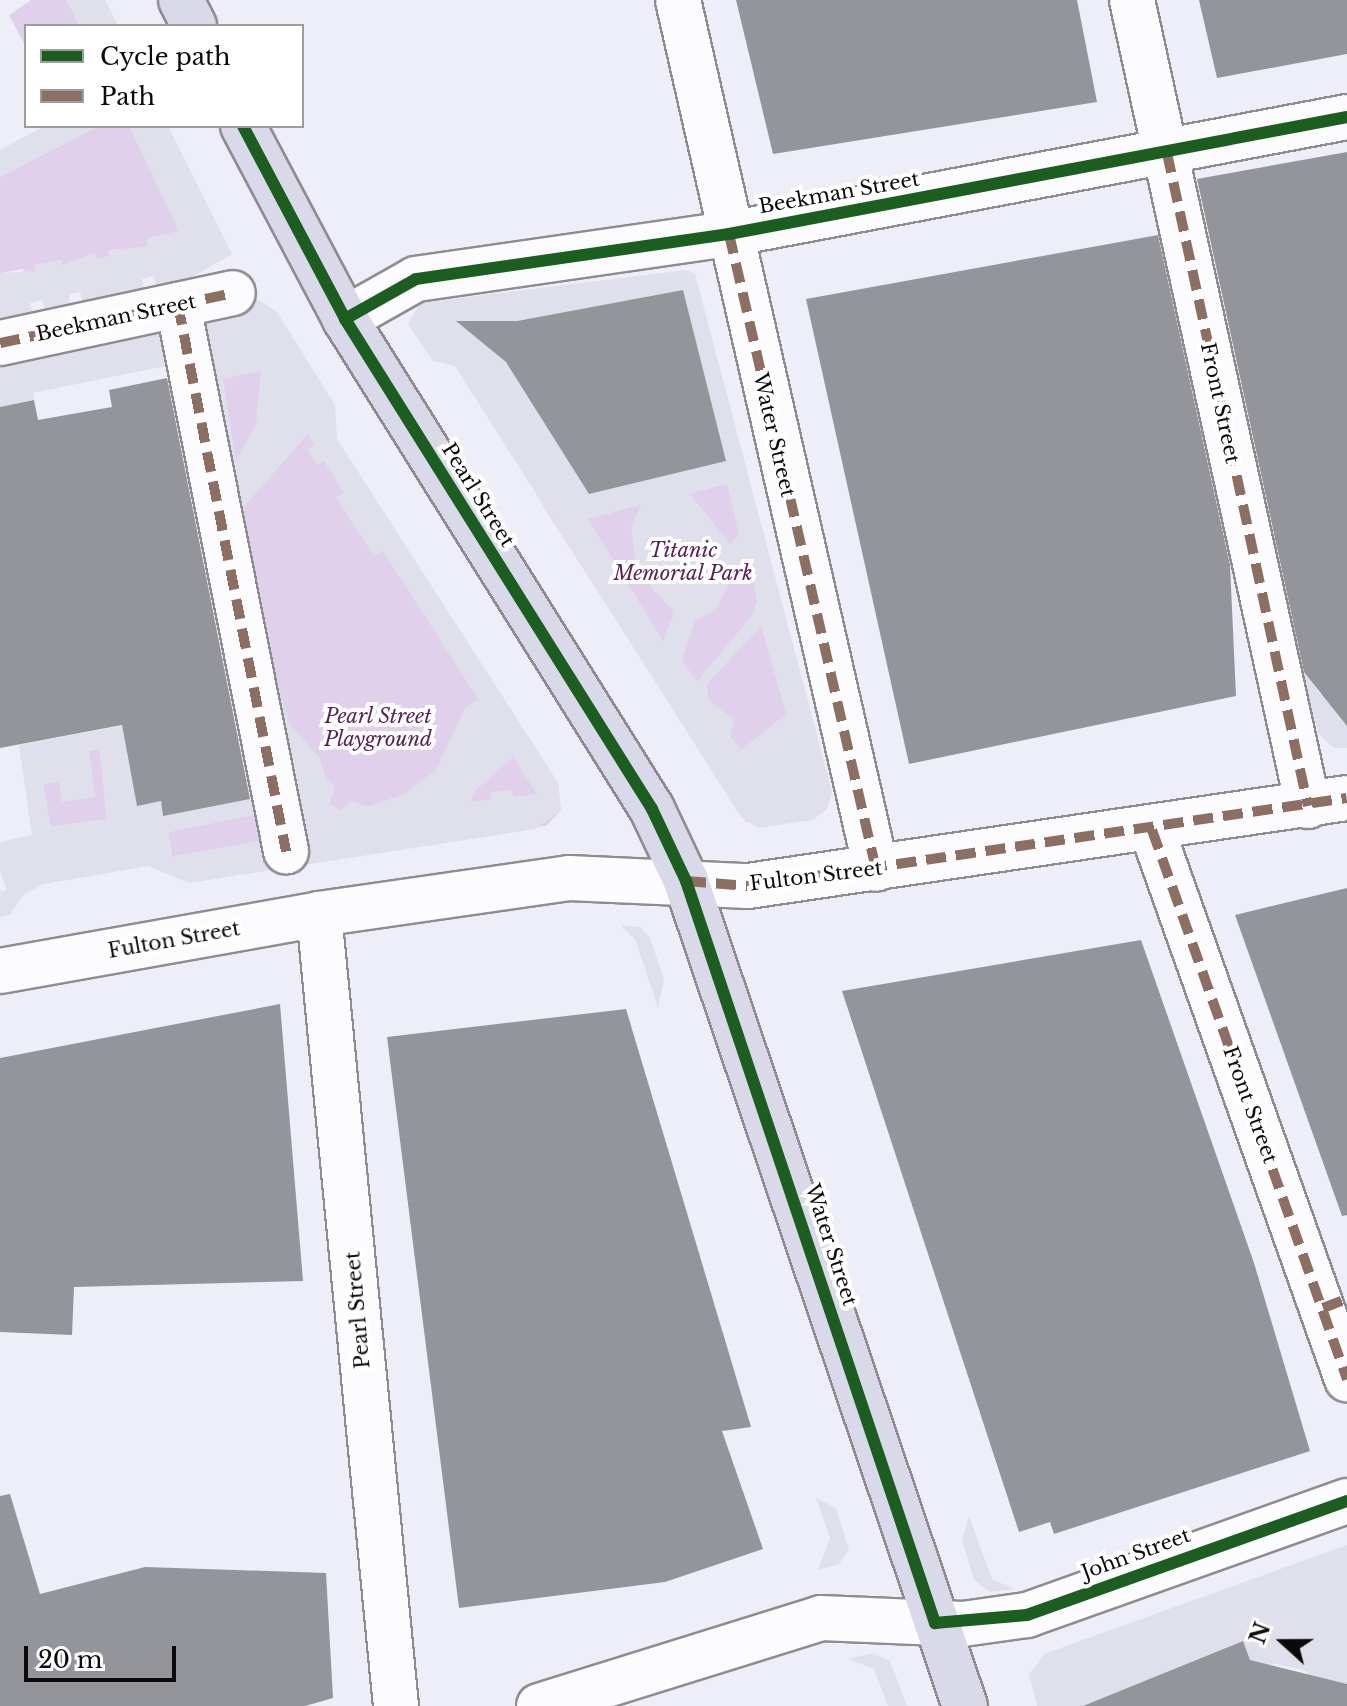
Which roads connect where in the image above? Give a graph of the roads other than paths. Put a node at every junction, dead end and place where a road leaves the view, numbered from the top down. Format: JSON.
{"nodes":[{"id":1,"x":181,"y":0,"type":"edge"},
{"id":2,"x":678,"y":0,"type":"edge"},
{"id":3,"x":1132,"y":0,"type":"edge"},
{"id":4,"x":193,"y":24,"type":"edge"},
{"id":5,"x":1347,"y":117,"type":"edge"},
{"id":6,"x":244,"y":128,"type":"edge"},
{"id":7,"x":1167,"y":153,"type":"junction"},
{"id":8,"x":729,"y":234,"type":"junction"},
{"id":9,"x":233,"y":293,"type":"dead end"},
{"id":10,"x":178,"y":305,"type":"junction"},
{"id":11,"x":345,"y":319,"type":"junction"},
{"id":12,"x":0,"y":343,"type":"edge"},
{"id":13,"x":1328,"y":802,"type":"edge"},
{"id":14,"x":1152,"y":830,"type":"junction"},
{"id":15,"x":286,"y":851,"type":"dead end"},
{"id":16,"x":876,"y":869,"type":"junction"},
{"id":17,"x":686,"y":881,"type":"junction"},
{"id":18,"x":319,"y":914,"type":"junction"},
{"id":19,"x":0,"y":971,"type":"edge"},
{"id":20,"x":1335,"y":1303,"type":"edge"},
{"id":21,"x":1347,"y":1379,"type":"edge"},
{"id":22,"x":1347,"y":1501,"type":"edge"},
{"id":23,"x":935,"y":1623,"type":"junction"},
{"id":24,"x":396,"y":1706,"type":"edge"},
{"id":25,"x":539,"y":1706,"type":"edge"},
{"id":26,"x":965,"y":1706,"type":"edge"}],
"edges":[{"from":1,"to":4,"type":"main road"},
{"from":2,"to":8,"type":"street","name":"Water Street"},
{"from":3,"to":7,"type":"street","name":"Front Street"},
{"from":5,"to":7,"type":"street","name":"Beekman Street"},
{"from":6,"to":11,"type":"main road","name":"Pearl Street"},
{"from":7,"to":8,"type":"street","name":"Beekman Street"},
{"from":7,"to":13,"type":"street","name":"Front Street"},
{"from":8,"to":11,"type":"street","name":"Beekman Street"},
{"from":8,"to":16,"type":"street","name":"Water Street"},
{"from":9,"to":10,"type":"street","name":"Beekman Street"},
{"from":10,"to":12,"type":"street","name":"Beekman Street"},
{"from":10,"to":15,"type":"street"},
{"from":11,"to":17,"type":"main road","name":"Pearl Street"},
{"from":13,"to":14,"type":"street","name":"Fulton Street"},
{"from":14,"to":16,"type":"street","name":"Fulton Street"},
{"from":14,"to":20,"type":"street","name":"Front Street"},
{"from":16,"to":17,"type":"street","name":"Fulton Street"},
{"from":17,"to":18,"type":"street","name":"Fulton Street"},
{"from":17,"to":23,"type":"main road","name":"Water Street"},
{"from":18,"to":19,"type":"street","name":"Fulton Street"},
{"from":18,"to":24,"type":"street","name":"Pearl Street"},
{"from":20,"to":21,"type":"street","name":"Front Street"},
{"from":22,"to":23,"type":"street","name":"John Street"},
{"from":23,"to":25,"type":"street","name":"John Street"},
{"from":23,"to":26,"type":"main road","name":"Water Street"}]}
